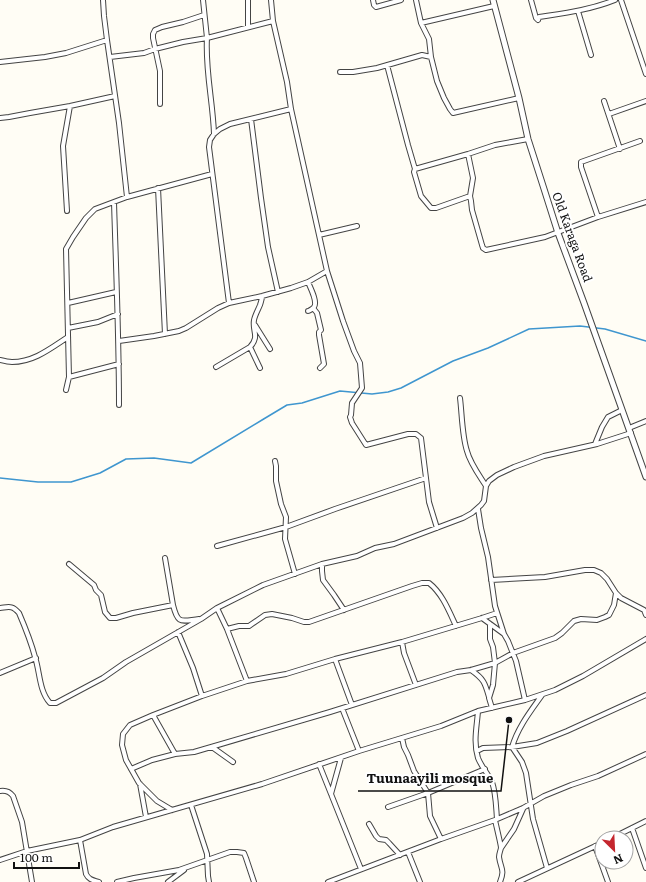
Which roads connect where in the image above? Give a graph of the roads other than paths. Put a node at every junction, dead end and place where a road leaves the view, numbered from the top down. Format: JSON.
{"nodes":[{"id":1,"x":102,"y":0,"type":"edge"},
{"id":2,"x":203,"y":0,"type":"edge"},
{"id":3,"x":248,"y":0,"type":"edge"},
{"id":4,"x":271,"y":0,"type":"edge"},
{"id":5,"x":373,"y":0,"type":"edge"},
{"id":6,"x":401,"y":0,"type":"edge"},
{"id":7,"x":416,"y":0,"type":"edge"},
{"id":8,"x":493,"y":0,"type":"edge"},
{"id":9,"x":531,"y":0,"type":"edge"},
{"id":10,"x":615,"y":0,"type":"edge"},
{"id":11,"x":621,"y":0,"type":"edge"},
{"id":12,"x":494,"y":6,"type":"junction"},
{"id":13,"x":578,"y":11,"type":"junction"},
{"id":14,"x":204,"y":15,"type":"junction"},
{"id":15,"x":273,"y":21,"type":"junction"},
{"id":16,"x":421,"y":23,"type":"junction"},
{"id":17,"x":248,"y":27,"type":"junction"},
{"id":18,"x":207,"y":38,"type":"junction"},
{"id":19,"x":108,"y":40,"type":"junction"},
{"id":20,"x":155,"y":49,"type":"junction"},
{"id":21,"x":591,"y":55,"type":"dead end"},
{"id":22,"x":110,"y":57,"type":"junction"},
{"id":23,"x":431,"y":57,"type":"junction"},
{"id":24,"x":0,"y":62,"type":"edge"},
{"id":25,"x":387,"y":65,"type":"junction"},
{"id":26,"x":340,"y":72,"type":"dead end"},
{"id":27,"x":646,"y":74,"type":"edge"},
{"id":28,"x":115,"y":96,"type":"junction"},
{"id":29,"x":519,"y":98,"type":"junction"},
{"id":30,"x":604,"y":101,"type":"dead end"},
{"id":31,"x":646,"y":101,"type":"edge"},
{"id":32,"x":160,"y":104,"type":"dead end"},
{"id":33,"x":70,"y":106,"type":"junction"},
{"id":34,"x":291,"y":109,"type":"junction"},
{"id":35,"x":609,"y":114,"type":"junction"},
{"id":36,"x":0,"y":118,"type":"edge"},
{"id":37,"x":251,"y":119,"type":"junction"},
{"id":38,"x":214,"y":134,"type":"junction"},
{"id":39,"x":528,"y":139,"type":"junction"},
{"id":40,"x":640,"y":141,"type":"dead end"},
{"id":41,"x":620,"y":149,"type":"junction"},
{"id":42,"x":468,"y":154,"type":"junction"},
{"id":43,"x":415,"y":169,"type":"junction"},
{"id":44,"x":212,"y":174,"type":"junction"},
{"id":45,"x":158,"y":188,"type":"junction"},
{"id":46,"x":470,"y":196,"type":"junction"},
{"id":47,"x":127,"y":197,"type":"junction"},
{"id":48,"x":114,"y":202,"type":"junction"},
{"id":49,"x":646,"y":202,"type":"edge"},
{"id":50,"x":67,"y":211,"type":"dead end"},
{"id":51,"x":598,"y":217,"type":"junction"},
{"id":52,"x":357,"y":226,"type":"dead end"},
{"id":53,"x":558,"y":232,"type":"junction"},
{"id":54,"x":319,"y":235,"type":"junction"},
{"id":55,"x":327,"y":271,"type":"junction"},
{"id":56,"x":308,"y":282,"type":"junction"},
{"id":57,"x":116,"y":292,"type":"junction"},
{"id":58,"x":278,"y":292,"type":"junction"},
{"id":59,"x":262,"y":296,"type":"junction"},
{"id":60,"x":68,"y":303,"type":"junction"},
{"id":61,"x":228,"y":304,"type":"junction"},
{"id":62,"x":314,"y":308,"type":"junction"},
{"id":63,"x":308,"y":311,"type":"dead end"},
{"id":64,"x":118,"y":314,"type":"junction"},
{"id":65,"x":254,"y":323,"type":"junction"},
{"id":66,"x":68,"y":328,"type":"junction"},
{"id":67,"x":165,"y":334,"type":"junction"},
{"id":68,"x":68,"y":336,"type":"junction"},
{"id":69,"x":119,"y":341,"type":"junction"},
{"id":70,"x":250,"y":347,"type":"junction"},
{"id":71,"x":270,"y":349,"type":"dead end"},
{"id":72,"x":0,"y":360,"type":"edge"},
{"id":73,"x":119,"y":364,"type":"junction"},
{"id":74,"x":216,"y":367,"type":"dead end"},
{"id":75,"x":260,"y":368,"type":"dead end"},
{"id":76,"x":320,"y":368,"type":"dead end"},
{"id":77,"x":69,"y":378,"type":"junction"},
{"id":78,"x":66,"y":390,"type":"dead end"},
{"id":79,"x":460,"y":398,"type":"dead end"},
{"id":80,"x":119,"y":405,"type":"dead end"},
{"id":81,"x":622,"y":410,"type":"junction"},
{"id":82,"x":646,"y":421,"type":"edge"},
{"id":83,"x":630,"y":431,"type":"junction"},
{"id":84,"x":595,"y":444,"type":"junction"},
{"id":85,"x":275,"y":461,"type":"dead end"},
{"id":86,"x":646,"y":477,"type":"edge"},
{"id":87,"x":426,"y":478,"type":"junction"},
{"id":88,"x":486,"y":486,"type":"junction"},
{"id":89,"x":478,"y":509,"type":"junction"},
{"id":90,"x":286,"y":527,"type":"junction"},
{"id":91,"x":437,"y":528,"type":"junction"},
{"id":92,"x":217,"y":546,"type":"dead end"},
{"id":93,"x":164,"y":558,"type":"dead end"},
{"id":94,"x":69,"y":564,"type":"dead end"},
{"id":95,"x":322,"y":564,"type":"junction"},
{"id":96,"x":295,"y":574,"type":"junction"},
{"id":97,"x":491,"y":580,"type":"junction"},
{"id":98,"x":616,"y":593,"type":"junction"},
{"id":99,"x":173,"y":605,"type":"junction"},
{"id":100,"x":0,"y":608,"type":"edge"},
{"id":101,"x":217,"y":608,"type":"junction"},
{"id":102,"x":344,"y":610,"type":"junction"},
{"id":103,"x":496,"y":613,"type":"junction"},
{"id":104,"x":646,"y":614,"type":"edge"},
{"id":105,"x":482,"y":618,"type":"junction"},
{"id":106,"x":201,"y":619,"type":"junction"},
{"id":107,"x":490,"y":624,"type":"junction"},
{"id":108,"x":456,"y":626,"type":"junction"},
{"id":109,"x":227,"y":629,"type":"junction"},
{"id":110,"x":178,"y":632,"type":"junction"},
{"id":111,"x":504,"y":634,"type":"junction"},
{"id":112,"x":646,"y":639,"type":"edge"},
{"id":113,"x":402,"y":642,"type":"junction"},
{"id":114,"x":513,"y":653,"type":"junction"},
{"id":115,"x":36,"y":658,"type":"junction"},
{"id":116,"x":335,"y":660,"type":"junction"},
{"id":117,"x":495,"y":663,"type":"junction"},
{"id":118,"x":471,"y":670,"type":"junction"},
{"id":119,"x":0,"y":673,"type":"edge"},
{"id":120,"x":247,"y":681,"type":"junction"},
{"id":121,"x":416,"y":684,"type":"junction"},
{"id":122,"x":542,"y":695,"type":"junction"},
{"id":123,"x":646,"y":695,"type":"edge"},
{"id":124,"x":202,"y":696,"type":"junction"},
{"id":125,"x":489,"y":698,"type":"junction"},
{"id":126,"x":525,"y":700,"type":"junction"},
{"id":127,"x":352,"y":705,"type":"junction"},
{"id":128,"x":342,"y":708,"type":"junction"},
{"id":129,"x":492,"y":708,"type":"junction"},
{"id":130,"x":478,"y":711,"type":"junction"},
{"id":131,"x":153,"y":715,"type":"junction"},
{"id":132,"x":402,"y":738,"type":"junction"},
{"id":133,"x":212,"y":747,"type":"junction"},
{"id":134,"x":512,"y":747,"type":"junction"},
{"id":135,"x":359,"y":751,"type":"junction"},
{"id":136,"x":477,"y":751,"type":"junction"},
{"id":137,"x":175,"y":754,"type":"junction"},
{"id":138,"x":646,"y":754,"type":"edge"},
{"id":139,"x":640,"y":756,"type":"junction"},
{"id":140,"x":341,"y":758,"type":"junction"},
{"id":141,"x":645,"y":760,"type":"dead end"},
{"id":142,"x":233,"y":762,"type":"dead end"},
{"id":143,"x":319,"y":764,"type":"junction"},
{"id":144,"x":131,"y":769,"type":"junction"},
{"id":145,"x":485,"y":769,"type":"junction"},
{"id":146,"x":140,"y":783,"type":"junction"},
{"id":147,"x":0,"y":791,"type":"edge"},
{"id":148,"x":428,"y":793,"type":"junction"},
{"id":149,"x":331,"y":794,"type":"junction"},
{"id":150,"x":531,"y":804,"type":"junction"},
{"id":151,"x":191,"y":805,"type":"junction"},
{"id":152,"x":388,"y":807,"type":"dead end"},
{"id":153,"x":523,"y":808,"type":"junction"},
{"id":154,"x":172,"y":810,"type":"junction"},
{"id":155,"x":146,"y":817,"type":"junction"},
{"id":156,"x":496,"y":820,"type":"junction"},
{"id":157,"x":646,"y":821,"type":"edge"},
{"id":158,"x":369,"y":824,"type":"dead end"},
{"id":159,"x":632,"y":828,"type":"junction"},
{"id":160,"x":628,"y":830,"type":"edge"},
{"id":161,"x":441,"y":839,"type":"junction"},
{"id":162,"x":80,"y":840,"type":"junction"},
{"id":163,"x":594,"y":846,"type":"edge"},
{"id":164,"x":501,"y":848,"type":"junction"},
{"id":165,"x":26,"y":851,"type":"junction"},
{"id":166,"x":408,"y":852,"type":"junction"},
{"id":167,"x":400,"y":855,"type":"junction"},
{"id":168,"x":0,"y":860,"type":"edge"},
{"id":169,"x":208,"y":860,"type":"junction"},
{"id":170,"x":186,"y":868,"type":"junction"},
{"id":171,"x":547,"y":868,"type":"junction"},
{"id":172,"x":646,"y":868,"type":"edge"},
{"id":173,"x":361,"y":869,"type":"junction"},
{"id":174,"x":603,"y":870,"type":"edge"},
{"id":175,"x":32,"y":882,"type":"edge"},
{"id":176,"x":99,"y":882,"type":"edge"},
{"id":177,"x":117,"y":882,"type":"edge"},
{"id":178,"x":168,"y":882,"type":"edge"},
{"id":179,"x":210,"y":882,"type":"edge"},
{"id":180,"x":254,"y":882,"type":"edge"},
{"id":181,"x":328,"y":882,"type":"edge"},
{"id":182,"x":420,"y":882,"type":"edge"},
{"id":183,"x":500,"y":882,"type":"edge"},
{"id":184,"x":518,"y":882,"type":"edge"},
{"id":185,"x":608,"y":882,"type":"edge"}],
"edges":[{"from":1,"to":19,"type":"street"},
{"from":2,"to":14,"type":"street"},
{"from":3,"to":17,"type":"street"},
{"from":4,"to":15,"type":"street"},
{"from":5,"to":6,"type":"street"},
{"from":7,"to":16,"type":"street"},
{"from":8,"to":12,"type":"street","name":"Old Karaga Road"},
{"from":9,"to":13,"type":"street"},
{"from":10,"to":13,"type":"street"},
{"from":11,"to":27,"type":"street"},
{"from":12,"to":16,"type":"street"},
{"from":12,"to":29,"type":"street","name":"Old Karaga Road"},
{"from":13,"to":21,"type":"street"},
{"from":14,"to":18,"type":"street"},
{"from":14,"to":20,"type":"street"},
{"from":15,"to":17,"type":"street"},
{"from":15,"to":34,"type":"street"},
{"from":16,"to":23,"type":"street"},
{"from":17,"to":18,"type":"street"},
{"from":18,"to":20,"type":"street"},
{"from":18,"to":38,"type":"street"},
{"from":19,"to":22,"type":"street"},
{"from":19,"to":24,"type":"street"},
{"from":20,"to":22,"type":"street"},
{"from":20,"to":32,"type":"street"},
{"from":22,"to":28,"type":"street"},
{"from":23,"to":25,"type":"street"},
{"from":23,"to":29,"type":"street"},
{"from":25,"to":26,"type":"street"},
{"from":25,"to":43,"type":"street"},
{"from":28,"to":33,"type":"street"},
{"from":28,"to":47,"type":"street"},
{"from":29,"to":39,"type":"street","name":"Old Karaga Road"},
{"from":30,"to":35,"type":"street"},
{"from":31,"to":35,"type":"street"},
{"from":33,"to":36,"type":"street"},
{"from":33,"to":50,"type":"street"},
{"from":34,"to":37,"type":"street"},
{"from":34,"to":54,"type":"street"},
{"from":35,"to":41,"type":"street"},
{"from":37,"to":38,"type":"street"},
{"from":37,"to":58,"type":"street"},
{"from":38,"to":44,"type":"street"},
{"from":39,"to":42,"type":"street"},
{"from":39,"to":53,"type":"street","name":"Old Karaga Road"},
{"from":40,"to":41,"type":"street"},
{"from":41,"to":51,"type":"street"},
{"from":42,"to":43,"type":"street"},
{"from":42,"to":46,"type":"street"},
{"from":43,"to":46,"type":"street"},
{"from":44,"to":45,"type":"street"},
{"from":44,"to":61,"type":"street"},
{"from":45,"to":47,"type":"street"},
{"from":45,"to":67,"type":"street"},
{"from":46,"to":53,"type":"street"},
{"from":47,"to":48,"type":"street"},
{"from":48,"to":57,"type":"street"},
{"from":48,"to":60,"type":"street"},
{"from":49,"to":51,"type":"street"},
{"from":51,"to":53,"type":"street"},
{"from":52,"to":54,"type":"street"},
{"from":53,"to":81,"type":"street","name":"Old Karaga Road"},
{"from":54,"to":55,"type":"street"},
{"from":55,"to":56,"type":"street"},
{"from":55,"to":87,"type":"street"},
{"from":56,"to":58,"type":"street"},
{"from":56,"to":62,"type":"street"},
{"from":57,"to":60,"type":"street"},
{"from":57,"to":64,"type":"street"},
{"from":58,"to":59,"type":"street"},
{"from":59,"to":61,"type":"street"},
{"from":59,"to":65,"type":"street"},
{"from":60,"to":66,"type":"street"},
{"from":61,"to":67,"type":"street"},
{"from":62,"to":63,"type":"street"},
{"from":62,"to":76,"type":"street"},
{"from":64,"to":66,"type":"street"},
{"from":64,"to":69,"type":"street"},
{"from":65,"to":70,"type":"street"},
{"from":65,"to":71,"type":"street"},
{"from":66,"to":68,"type":"street"},
{"from":67,"to":69,"type":"street"},
{"from":68,"to":72,"type":"street"},
{"from":68,"to":77,"type":"street"},
{"from":69,"to":73,"type":"street"},
{"from":70,"to":74,"type":"street"},
{"from":70,"to":75,"type":"street"},
{"from":73,"to":77,"type":"street"},
{"from":73,"to":80,"type":"street"},
{"from":77,"to":78,"type":"street"},
{"from":79,"to":88,"type":"street"},
{"from":81,"to":83,"type":"street","name":"Old Karaga Road"},
{"from":81,"to":84,"type":"street"},
{"from":82,"to":83,"type":"street"},
{"from":83,"to":84,"type":"street"},
{"from":83,"to":86,"type":"street","name":"Old Karaga Road"},
{"from":84,"to":88,"type":"street"},
{"from":85,"to":90,"type":"street"},
{"from":87,"to":90,"type":"street"},
{"from":87,"to":91,"type":"street"},
{"from":88,"to":89,"type":"street"},
{"from":89,"to":91,"type":"street"},
{"from":89,"to":97,"type":"street"},
{"from":90,"to":92,"type":"street"},
{"from":90,"to":96,"type":"street"},
{"from":91,"to":95,"type":"street"},
{"from":93,"to":99,"type":"street"},
{"from":94,"to":99,"type":"street"},
{"from":95,"to":96,"type":"street"},
{"from":95,"to":102,"type":"street"},
{"from":96,"to":101,"type":"street"},
{"from":97,"to":98,"type":"street"},
{"from":97,"to":103,"type":"street"},
{"from":98,"to":104,"type":"street"},
{"from":98,"to":114,"type":"street"},
{"from":99,"to":106,"type":"street"},
{"from":100,"to":115,"type":"street"},
{"from":101,"to":106,"type":"street"},
{"from":101,"to":109,"type":"street"},
{"from":102,"to":108,"type":"street"},
{"from":102,"to":109,"type":"street"},
{"from":103,"to":105,"type":"street"},
{"from":103,"to":111,"type":"street"},
{"from":105,"to":107,"type":"street"},
{"from":105,"to":108,"type":"street"},
{"from":106,"to":110,"type":"street"},
{"from":107,"to":111,"type":"street"},
{"from":107,"to":117,"type":"street"},
{"from":108,"to":113,"type":"street"},
{"from":109,"to":120,"type":"street"},
{"from":110,"to":115,"type":"street"},
{"from":110,"to":124,"type":"street"},
{"from":111,"to":114,"type":"street"},
{"from":112,"to":122,"type":"street"},
{"from":113,"to":116,"type":"street"},
{"from":113,"to":121,"type":"street"},
{"from":114,"to":117,"type":"street"},
{"from":114,"to":126,"type":"street"},
{"from":115,"to":119,"type":"street"},
{"from":116,"to":120,"type":"street"},
{"from":116,"to":127,"type":"street"},
{"from":117,"to":118,"type":"street"},
{"from":117,"to":125,"type":"street"},
{"from":118,"to":121,"type":"street"},
{"from":118,"to":125,"type":"street"},
{"from":120,"to":124,"type":"street"},
{"from":121,"to":127,"type":"street"},
{"from":122,"to":126,"type":"street"},
{"from":122,"to":134,"type":"street"},
{"from":123,"to":134,"type":"street"},
{"from":124,"to":131,"type":"street"},
{"from":125,"to":129,"type":"street"},
{"from":126,"to":129,"type":"street"},
{"from":127,"to":128,"type":"street"},
{"from":128,"to":133,"type":"street"},
{"from":128,"to":135,"type":"street"},
{"from":129,"to":130,"type":"street"},
{"from":130,"to":132,"type":"street"},
{"from":130,"to":136,"type":"street"},
{"from":131,"to":137,"type":"street"},
{"from":131,"to":144,"type":"street"},
{"from":132,"to":135,"type":"street"},
{"from":132,"to":148,"type":"street"},
{"from":133,"to":137,"type":"street"},
{"from":133,"to":142,"type":"street"},
{"from":134,"to":136,"type":"street"},
{"from":134,"to":150,"type":"street"},
{"from":135,"to":140,"type":"street"},
{"from":136,"to":145,"type":"street"},
{"from":137,"to":144,"type":"street"},
{"from":138,"to":139,"type":"street"},
{"from":139,"to":141,"type":"street"},
{"from":139,"to":150,"type":"street"},
{"from":140,"to":143,"type":"street"},
{"from":140,"to":149,"type":"street"},
{"from":143,"to":149,"type":"street"},
{"from":143,"to":151,"type":"street"},
{"from":144,"to":146,"type":"street"},
{"from":145,"to":148,"type":"street"},
{"from":145,"to":156,"type":"street"},
{"from":146,"to":154,"type":"street"},
{"from":146,"to":155,"type":"street"},
{"from":147,"to":165,"type":"street"},
{"from":148,"to":152,"type":"street"},
{"from":148,"to":161,"type":"street"},
{"from":149,"to":173,"type":"street"},
{"from":150,"to":153,"type":"street"},
{"from":150,"to":171,"type":"street"},
{"from":151,"to":154,"type":"street"},
{"from":151,"to":169,"type":"street"},
{"from":153,"to":156,"type":"street"},
{"from":153,"to":164,"type":"street"},
{"from":154,"to":155,"type":"street"},
{"from":155,"to":162,"type":"street"},
{"from":156,"to":161,"type":"street"},
{"from":156,"to":164,"type":"street"},
{"from":157,"to":159,"type":"street"},
{"from":158,"to":167,"type":"street"},
{"from":159,"to":160,"type":"street"},
{"from":159,"to":172,"type":"street"},
{"from":161,"to":166,"type":"street"},
{"from":162,"to":165,"type":"street"},
{"from":162,"to":176,"type":"street"},
{"from":163,"to":171,"type":"street"},
{"from":164,"to":183,"type":"street"},
{"from":165,"to":168,"type":"street"},
{"from":165,"to":175,"type":"street"},
{"from":166,"to":167,"type":"street"},
{"from":166,"to":182,"type":"street"},
{"from":167,"to":173,"type":"street"},
{"from":169,"to":170,"type":"street"},
{"from":169,"to":179,"type":"street"},
{"from":169,"to":180,"type":"street"},
{"from":170,"to":177,"type":"street"},
{"from":170,"to":178,"type":"street"},
{"from":171,"to":184,"type":"street"},
{"from":173,"to":181,"type":"street"},
{"from":174,"to":185,"type":"street"}]}
